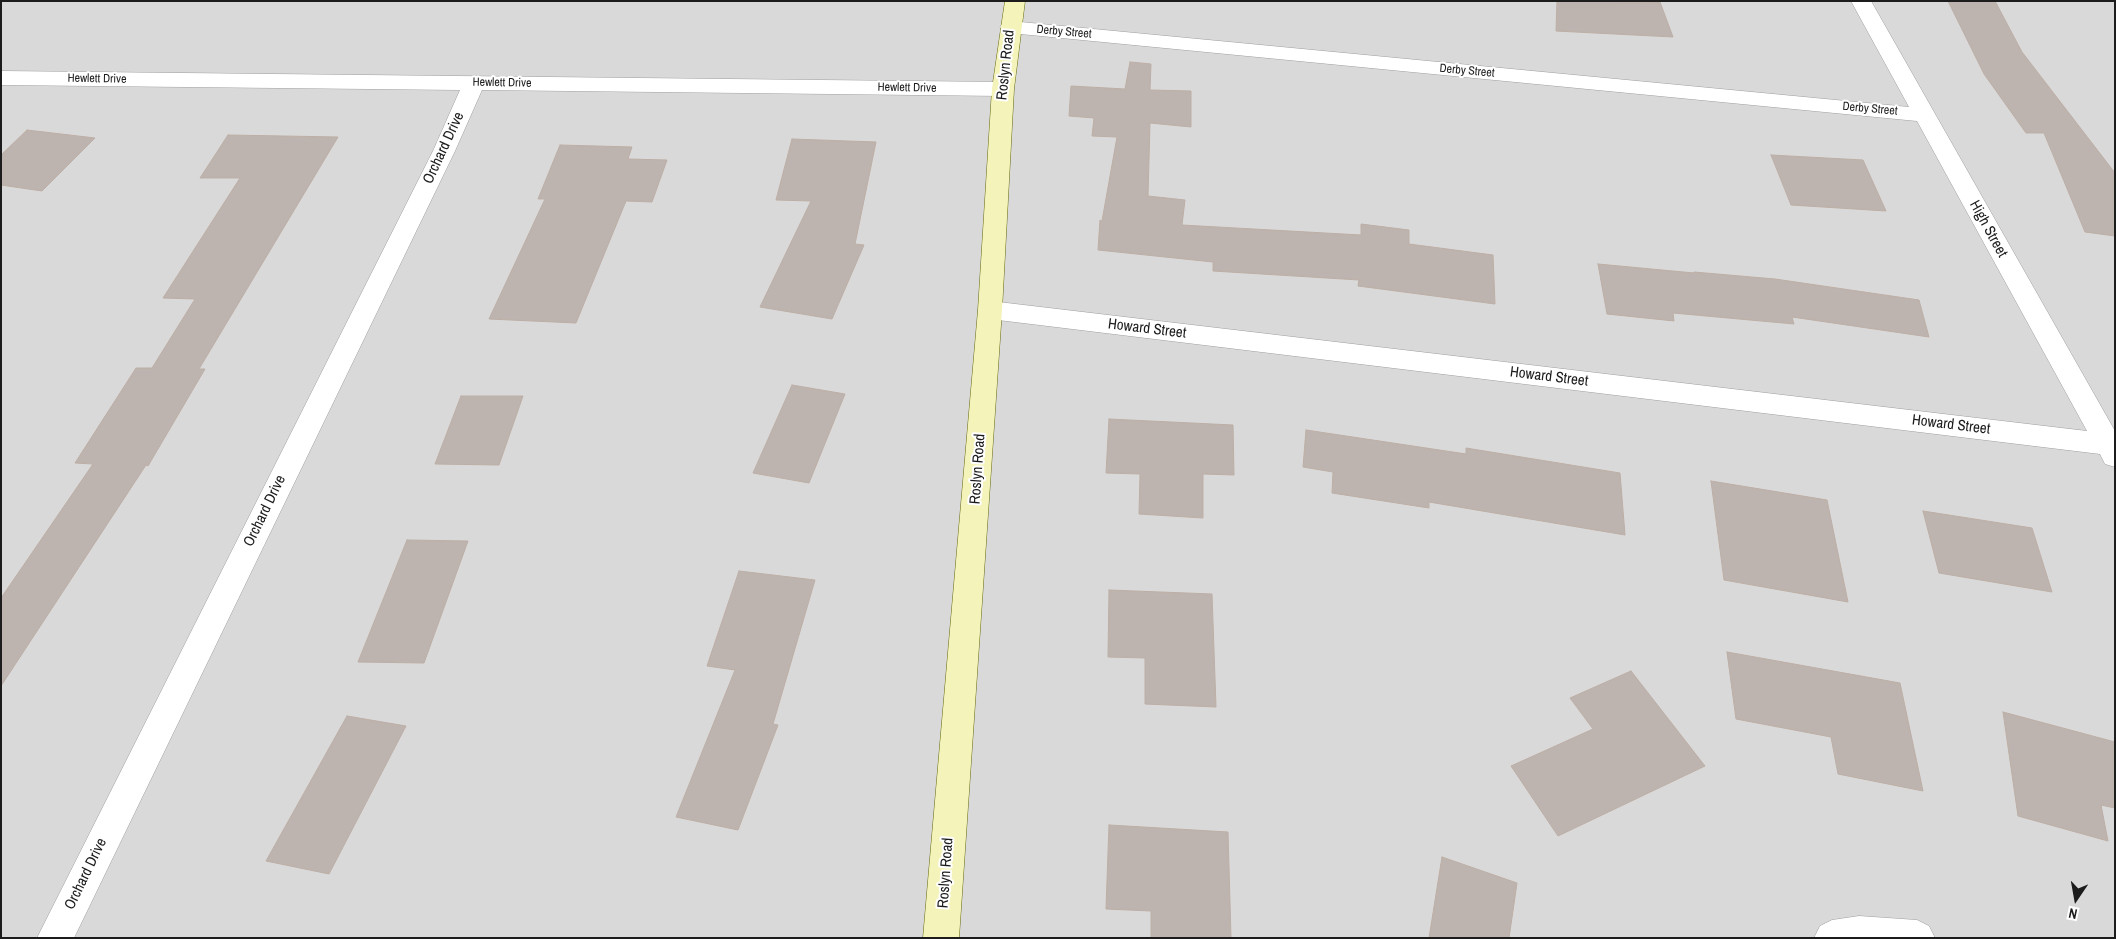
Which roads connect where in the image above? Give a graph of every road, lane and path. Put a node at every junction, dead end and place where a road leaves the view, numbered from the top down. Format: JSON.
{"nodes":[{"id":1,"x":1861,"y":1,"type":"edge"},
{"id":2,"x":1012,"y":14,"type":"edge"},
{"id":3,"x":1,"y":78,"type":"edge"},
{"id":4,"x":474,"y":83,"type":"junction"},
{"id":5,"x":1002,"y":89,"type":"junction"},
{"id":6,"x":1924,"y":115,"type":"junction"},
{"id":7,"x":990,"y":310,"type":"junction"},
{"id":8,"x":2111,"y":450,"type":"edge"},
{"id":9,"x":54,"y":938,"type":"edge"},
{"id":10,"x":941,"y":938,"type":"edge"},
{"id":11,"x":1832,"y":938,"type":"edge"},
{"id":12,"x":1917,"y":938,"type":"edge"}],
"edges":[{"from":1,"to":6,"type":"street","name":"High Street"},
{"from":2,"to":5,"type":"main road","name":"Roslyn Road"},
{"from":2,"to":6,"type":"street","name":"Derby Street"},
{"from":3,"to":4,"type":"street","name":"Hewlett Drive"},
{"from":4,"to":5,"type":"street","name":"Hewlett Drive"},
{"from":4,"to":9,"type":"street","name":"Orchard Drive"},
{"from":5,"to":7,"type":"main road","name":"Roslyn Road"},
{"from":6,"to":8,"type":"street","name":"High Street"},
{"from":7,"to":8,"type":"street","name":"Howard Street"},
{"from":7,"to":10,"type":"main road","name":"Roslyn Road"},
{"from":11,"to":12,"type":"street"}]}
